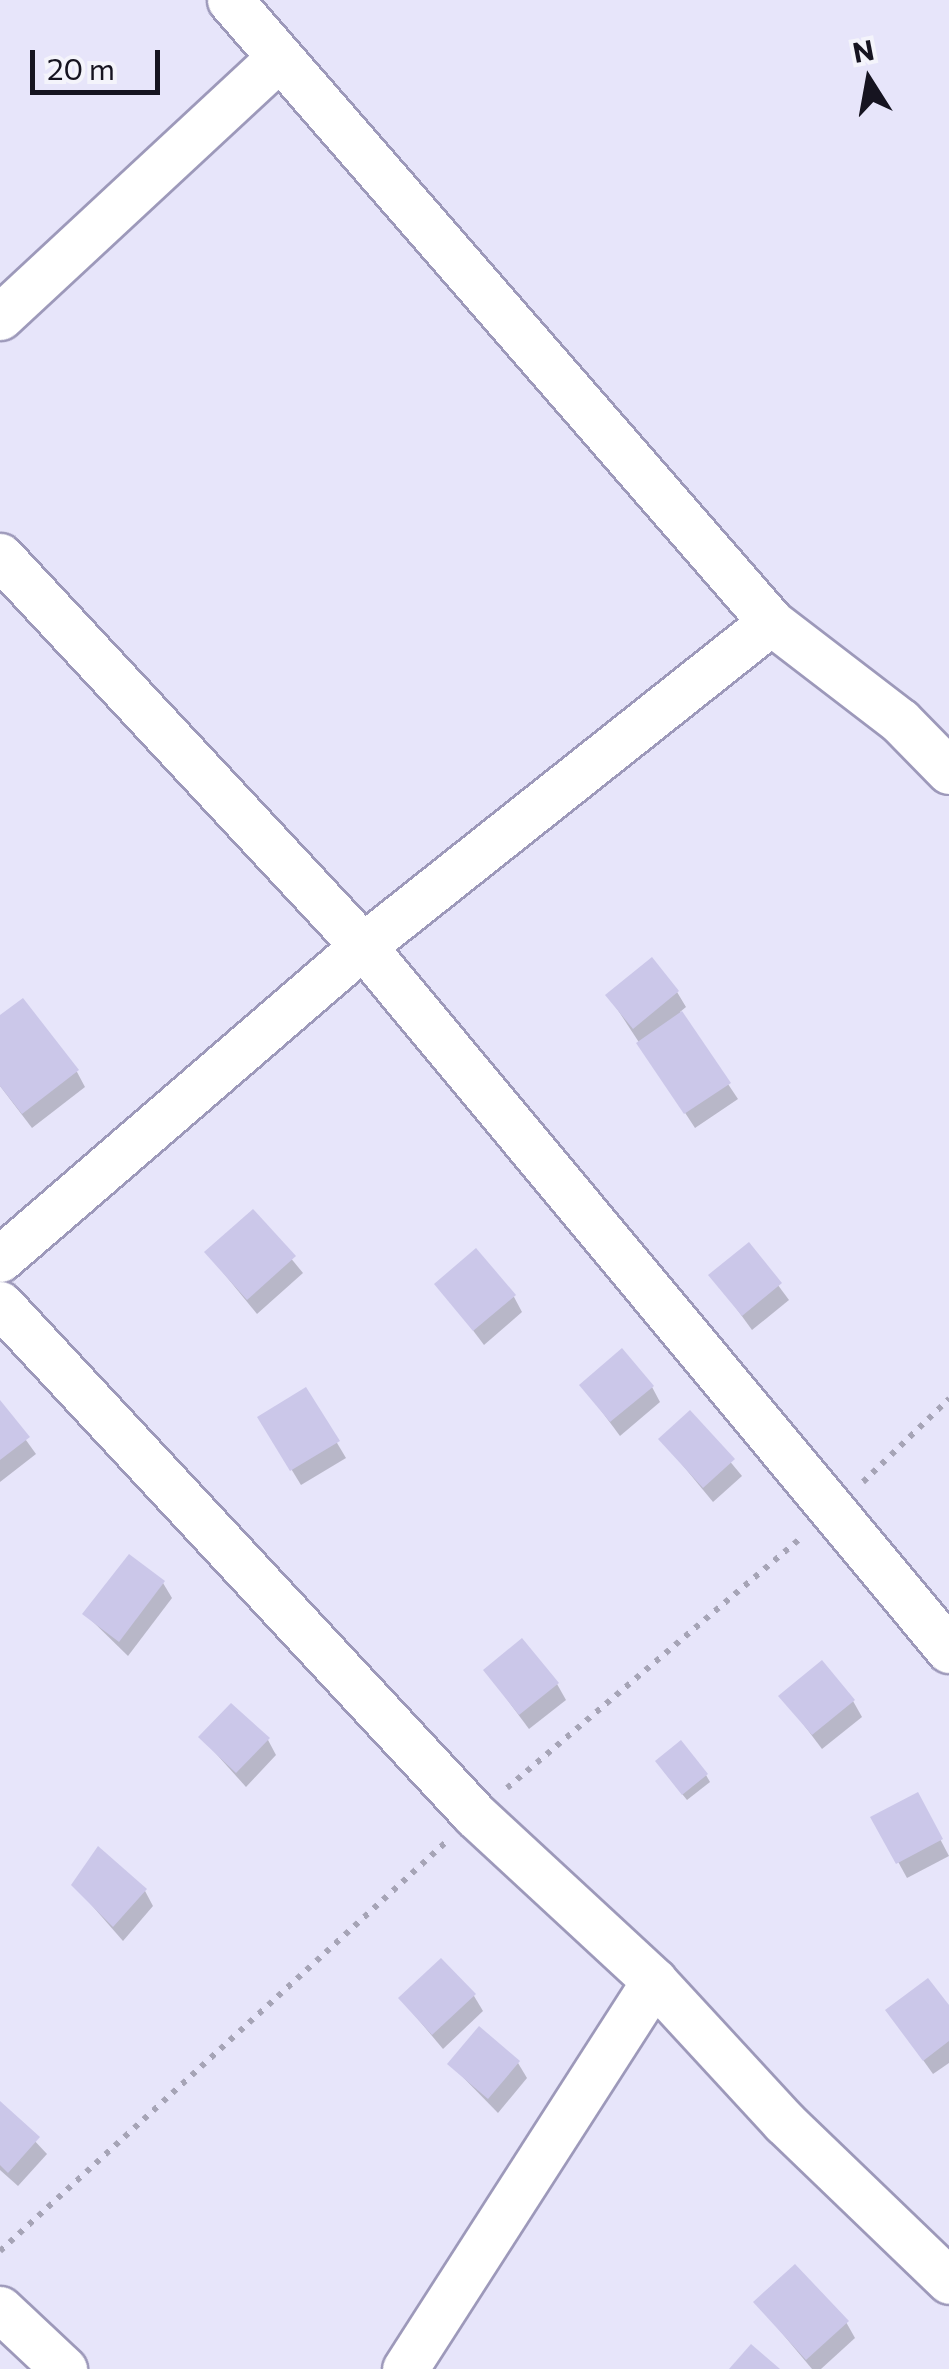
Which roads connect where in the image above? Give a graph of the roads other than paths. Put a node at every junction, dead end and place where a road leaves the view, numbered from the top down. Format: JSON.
{"nodes":[{"id":1,"x":230,"y":0,"type":"edge"},
{"id":2,"x":278,"y":59,"type":"junction"},
{"id":3,"x":0,"y":317,"type":"edge"},
{"id":4,"x":0,"y":556,"type":"edge"},
{"id":5,"x":771,"y":622,"type":"junction"},
{"id":6,"x":949,"y":771,"type":"edge"},
{"id":7,"x":363,"y":946,"type":"junction"},
{"id":8,"x":0,"y":1259,"type":"edge"},
{"id":9,"x":0,"y":1304,"type":"edge"},
{"id":10,"x":949,"y":1650,"type":"edge"},
{"id":11,"x":654,"y":1980,"type":"junction"},
{"id":12,"x":949,"y":2281,"type":"edge"},
{"id":13,"x":0,"y":2309,"type":"edge"},
{"id":14,"x":64,"y":2369,"type":"edge"},
{"id":15,"x":405,"y":2369,"type":"edge"}],
"edges":[{"from":1,"to":2,"type":"street"},
{"from":2,"to":3,"type":"street"},
{"from":2,"to":5,"type":"street"},
{"from":4,"to":7,"type":"street"},
{"from":5,"to":6,"type":"street"},
{"from":5,"to":7,"type":"street"},
{"from":7,"to":8,"type":"street"},
{"from":7,"to":10,"type":"street"},
{"from":9,"to":11,"type":"street"},
{"from":11,"to":12,"type":"street"},
{"from":11,"to":15,"type":"street"},
{"from":13,"to":14,"type":"street"}]}
